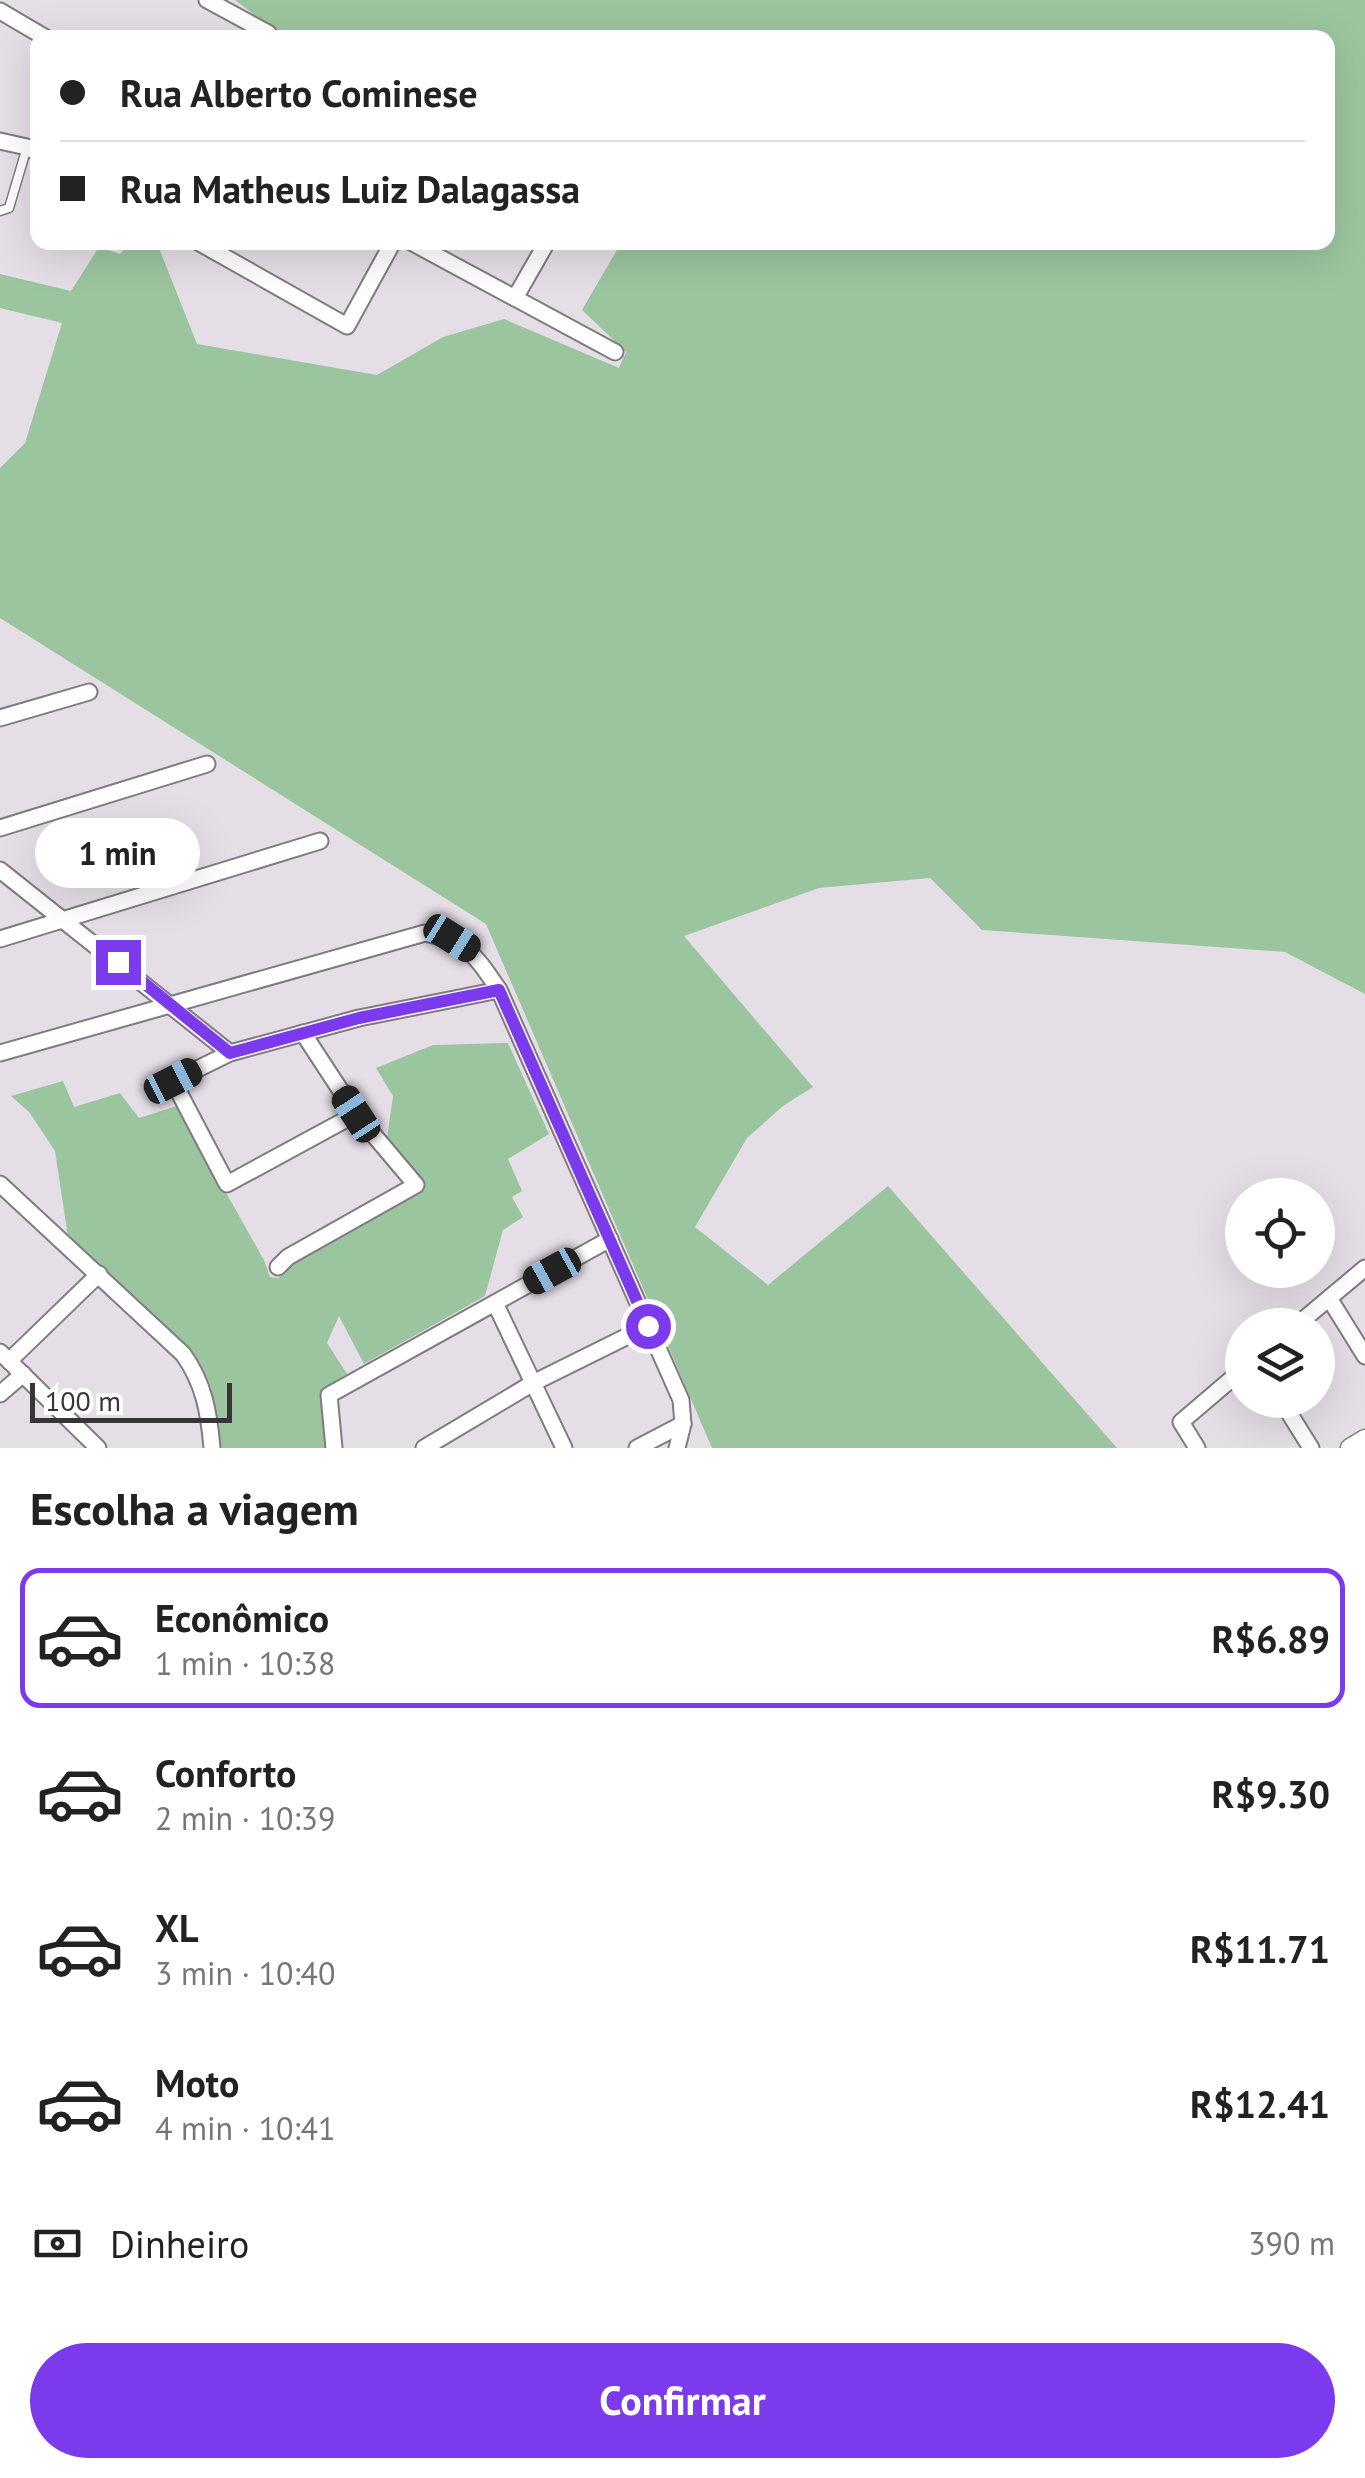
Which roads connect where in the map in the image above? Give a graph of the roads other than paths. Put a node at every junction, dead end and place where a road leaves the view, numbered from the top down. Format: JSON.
{"nodes":[{"id":1,"x":207,"y":0,"type":"edge"},
{"id":2,"x":0,"y":11,"type":"edge"},
{"id":3,"x":32,"y":30,"type":"edge"},
{"id":4,"x":262,"y":30,"type":"edge"},
{"id":5,"x":0,"y":141,"type":"edge"},
{"id":6,"x":30,"y":149,"type":"edge"},
{"id":7,"x":30,"y":155,"type":"edge"},
{"id":8,"x":0,"y":211,"type":"edge"},
{"id":9,"x":212,"y":250,"type":"edge"},
{"id":10,"x":389,"y":250,"type":"edge"},
{"id":11,"x":426,"y":250,"type":"edge"},
{"id":12,"x":542,"y":250,"type":"edge"},
{"id":13,"x":515,"y":298,"type":"junction"},
{"id":14,"x":615,"y":352,"type":"dead end"},
{"id":15,"x":89,"y":692,"type":"dead end"},
{"id":16,"x":0,"y":718,"type":"edge"},
{"id":17,"x":206,"y":764,"type":"dead end"},
{"id":18,"x":0,"y":828,"type":"edge"},
{"id":19,"x":320,"y":841,"type":"dead end"},
{"id":20,"x":0,"y":870,"type":"edge"},
{"id":21,"x":64,"y":920,"type":"junction"},
{"id":22,"x":0,"y":939,"type":"edge"},
{"id":23,"x":499,"y":990,"type":"junction"},
{"id":24,"x":172,"y":1004,"type":"junction"},
{"id":25,"x":303,"y":1033,"type":"junction"},
{"id":26,"x":0,"y":1053,"type":"edge"},
{"id":27,"x":230,"y":1053,"type":"junction"},
{"id":28,"x":356,"y":1114,"type":"junction"},
{"id":29,"x":0,"y":1184,"type":"edge"},
{"id":30,"x":610,"y":1239,"type":"junction"},
{"id":31,"x":278,"y":1267,"type":"dead end"},
{"id":32,"x":1365,"y":1268,"type":"edge"},
{"id":33,"x":99,"y":1274,"type":"junction"},
{"id":34,"x":1330,"y":1298,"type":"junction"},
{"id":35,"x":495,"y":1303,"type":"junction"},
{"id":36,"x":1318,"y":1308,"type":"edge"},
{"id":37,"x":648,"y":1326,"type":"junction"},
{"id":38,"x":4,"y":1356,"type":"edge"},
{"id":39,"x":1365,"y":1356,"type":"edge"},
{"id":40,"x":22,"y":1374,"type":"junction"},
{"id":41,"x":534,"y":1383,"type":"junction"},
{"id":42,"x":1225,"y":1384,"type":"edge"},
{"id":43,"x":0,"y":1394,"type":"edge"},
{"id":44,"x":1292,"y":1418,"type":"edge"},
{"id":45,"x":684,"y":1424,"type":"junction"},
{"id":46,"x":1365,"y":1439,"type":"edge"},
{"id":47,"x":94,"y":1447,"type":"edge"},
{"id":48,"x":212,"y":1448,"type":"edge"},
{"id":49,"x":334,"y":1448,"type":"edge"},
{"id":50,"x":424,"y":1448,"type":"edge"},
{"id":51,"x":564,"y":1448,"type":"edge"},
{"id":52,"x":638,"y":1448,"type":"edge"},
{"id":53,"x":677,"y":1448,"type":"edge"},
{"id":54,"x":1197,"y":1448,"type":"edge"},
{"id":55,"x":1311,"y":1448,"type":"edge"},
{"id":56,"x":1350,"y":1448,"type":"edge"}],
"edges":[{"from":1,"to":4,"type":"street"},
{"from":2,"to":3,"type":"street"},
{"from":5,"to":6,"type":"street"},
{"from":7,"to":8,"type":"lane"},
{"from":9,"to":10,"type":"street"},
{"from":11,"to":13,"type":"street"},
{"from":12,"to":13,"type":"street"},
{"from":13,"to":14,"type":"street"},
{"from":15,"to":16,"type":"street"},
{"from":17,"to":18,"type":"street"},
{"from":19,"to":21,"type":"street"},
{"from":20,"to":21,"type":"street"},
{"from":21,"to":22,"type":"street"},
{"from":21,"to":24,"type":"street"},
{"from":23,"to":24,"type":"street"},
{"from":23,"to":25,"type":"street"},
{"from":23,"to":30,"type":"street"},
{"from":24,"to":26,"type":"street"},
{"from":24,"to":27,"type":"street"},
{"from":25,"to":27,"type":"street"},
{"from":25,"to":28,"type":"street"},
{"from":27,"to":28,"type":"street"},
{"from":28,"to":31,"type":"street"},
{"from":29,"to":33,"type":"street"},
{"from":30,"to":35,"type":"street"},
{"from":30,"to":37,"type":"street"},
{"from":32,"to":34,"type":"street"},
{"from":33,"to":38,"type":"street"},
{"from":33,"to":48,"type":"street"},
{"from":34,"to":36,"type":"street"},
{"from":34,"to":39,"type":"street"},
{"from":35,"to":41,"type":"street"},
{"from":35,"to":49,"type":"street"},
{"from":37,"to":41,"type":"street"},
{"from":37,"to":45,"type":"street"},
{"from":38,"to":40,"type":"street"},
{"from":40,"to":43,"type":"street"},
{"from":40,"to":47,"type":"street"},
{"from":41,"to":50,"type":"street"},
{"from":41,"to":51,"type":"street"},
{"from":42,"to":54,"type":"street"},
{"from":44,"to":55,"type":"street"},
{"from":45,"to":52,"type":"street"},
{"from":45,"to":53,"type":"street"},
{"from":46,"to":56,"type":"street"}]}
